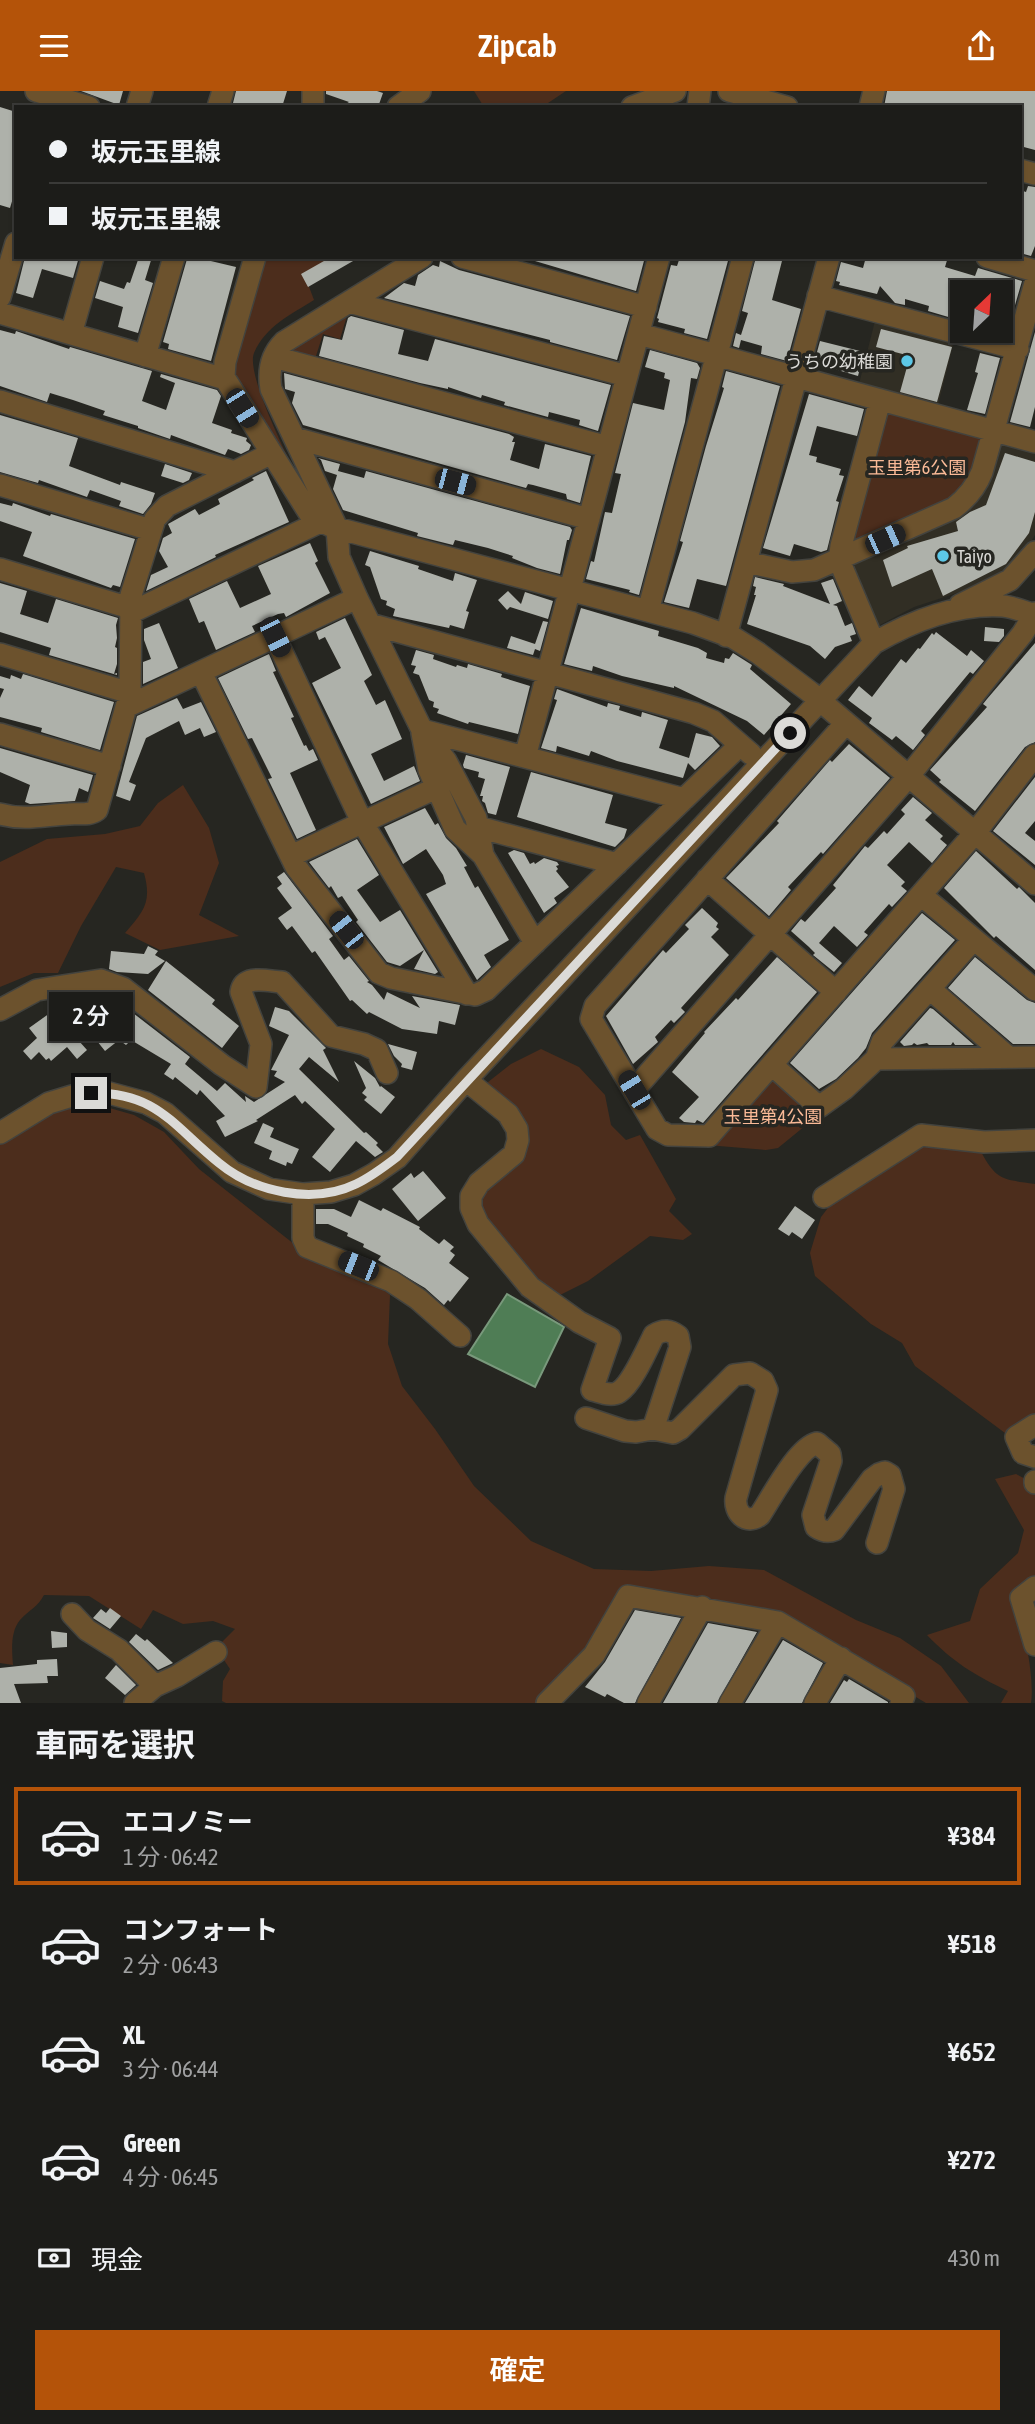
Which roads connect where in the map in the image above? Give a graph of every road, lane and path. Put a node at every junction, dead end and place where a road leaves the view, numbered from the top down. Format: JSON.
{"nodes":[{"id":1,"x":36,"y":91,"type":"edge"},
{"id":2,"x":675,"y":91,"type":"edge"},
{"id":3,"x":729,"y":91,"type":"edge"},
{"id":4,"x":57,"y":102,"type":"edge"},
{"id":5,"x":76,"y":105,"type":"edge"},
{"id":6,"x":637,"y":105,"type":"edge"},
{"id":7,"x":780,"y":105,"type":"edge"},
{"id":8,"x":14,"y":250,"type":"edge"},
{"id":9,"x":92,"y":259,"type":"edge"},
{"id":10,"x":173,"y":259,"type":"edge"},
{"id":11,"x":255,"y":259,"type":"edge"},
{"id":12,"x":419,"y":259,"type":"edge"},
{"id":13,"x":470,"y":259,"type":"edge"},
{"id":14,"x":658,"y":259,"type":"edge"},
{"id":15,"x":742,"y":259,"type":"edge"},
{"id":16,"x":828,"y":259,"type":"edge"},
{"id":17,"x":993,"y":259,"type":"edge"},
{"id":18,"x":1035,"y":271,"type":"edge"},
{"id":19,"x":1035,"y":283,"type":"edge"},
{"id":20,"x":818,"y":296,"type":"junction"},
{"id":21,"x":0,"y":297,"type":"edge"},
{"id":22,"x":349,"y":302,"type":"junction"},
{"id":23,"x":646,"y":307,"type":"junction"},
{"id":24,"x":0,"y":313,"type":"edge"},
{"id":25,"x":71,"y":334,"type":"junction"},
{"id":26,"x":639,"y":334,"type":"junction"},
{"id":27,"x":1018,"y":349,"type":"junction"},
{"id":28,"x":716,"y":355,"type":"junction"},
{"id":29,"x":145,"y":356,"type":"junction"},
{"id":30,"x":274,"y":357,"type":"junction"},
{"id":31,"x":627,"y":376,"type":"junction"},
{"id":32,"x":796,"y":377,"type":"junction"},
{"id":33,"x":225,"y":379,"type":"junction"},
{"id":34,"x":880,"y":400,"type":"junction"},
{"id":35,"x":0,"y":401,"type":"edge"},
{"id":36,"x":995,"y":431,"type":"junction"},
{"id":37,"x":295,"y":438,"type":"junction"},
{"id":38,"x":1035,"y":442,"type":"edge"},
{"id":39,"x":608,"y":447,"type":"junction"},
{"id":40,"x":270,"y":454,"type":"junction"},
{"id":41,"x":235,"y":472,"type":"junction"},
{"id":42,"x":0,"y":485,"type":"edge"},
{"id":43,"x":589,"y":519,"type":"junction"},
{"id":44,"x":329,"y":525,"type":"junction"},
{"id":45,"x":151,"y":530,"type":"junction"},
{"id":46,"x":1035,"y":552,"type":"edge"},
{"id":47,"x":839,"y":560,"type":"junction"},
{"id":48,"x":746,"y":562,"type":"junction"},
{"id":49,"x":0,"y":569,"type":"edge"},
{"id":50,"x":570,"y":590,"type":"junction"},
{"id":51,"x":357,"y":598,"type":"junction"},
{"id":52,"x":130,"y":610,"type":"junction"},
{"id":53,"x":648,"y":611,"type":"junction"},
{"id":54,"x":942,"y":614,"type":"junction"},
{"id":55,"x":1035,"y":614,"type":"edge"},
{"id":56,"x":370,"y":624,"type":"junction"},
{"id":57,"x":726,"y":636,"type":"junction"},
{"id":58,"x":275,"y":637,"type":"junction"},
{"id":59,"x":874,"y":643,"type":"junction"},
{"id":60,"x":0,"y":654,"type":"edge"},
{"id":61,"x":201,"y":672,"type":"junction"},
{"id":62,"x":548,"y":673,"type":"junction"},
{"id":63,"x":128,"y":700,"type":"junction"},
{"id":64,"x":819,"y":700,"type":"junction"},
{"id":65,"x":846,"y":723,"type":"junction"},
{"id":66,"x":422,"y":730,"type":"junction"},
{"id":67,"x":0,"y":734,"type":"edge"},
{"id":68,"x":740,"y":745,"type":"junction"},
{"id":69,"x":1035,"y":755,"type":"edge"},
{"id":70,"x":525,"y":757,"type":"junction"},
{"id":71,"x":763,"y":763,"type":"junction"},
{"id":72,"x":110,"y":766,"type":"junction"},
{"id":73,"x":908,"y":777,"type":"junction"},
{"id":74,"x":436,"y":788,"type":"junction"},
{"id":75,"x":684,"y":799,"type":"junction"},
{"id":76,"x":0,"y":814,"type":"edge"},
{"id":77,"x":362,"y":822,"type":"junction"},
{"id":78,"x":478,"y":827,"type":"junction"},
{"id":79,"x":975,"y":833,"type":"junction"},
{"id":80,"x":483,"y":855,"type":"junction"},
{"id":81,"x":291,"y":856,"type":"junction"},
{"id":82,"x":617,"y":864,"type":"junction"},
{"id":83,"x":707,"y":879,"type":"junction"},
{"id":84,"x":1035,"y":884,"type":"edge"},
{"id":85,"x":921,"y":895,"type":"junction"},
{"id":86,"x":771,"y":936,"type":"junction"},
{"id":87,"x":974,"y":939,"type":"junction"},
{"id":88,"x":535,"y":943,"type":"junction"},
{"id":89,"x":930,"y":989,"type":"junction"},
{"id":90,"x":1035,"y":991,"type":"edge"},
{"id":91,"x":836,"y":992,"type":"junction"},
{"id":92,"x":467,"y":994,"type":"junction"},
{"id":93,"x":0,"y":1010,"type":"edge"},
{"id":94,"x":1008,"y":1057,"type":"junction"},
{"id":95,"x":1035,"y":1057,"type":"edge"},
{"id":96,"x":876,"y":1059,"type":"junction"},
{"id":97,"x":772,"y":1065,"type":"junction"},
{"id":98,"x":387,"y":1073,"type":"dead end"},
{"id":99,"x":466,"y":1080,"type":"junction"},
{"id":100,"x":634,"y":1090,"type":"junction"},
{"id":101,"x":0,"y":1133,"type":"edge"},
{"id":102,"x":1035,"y":1140,"type":"edge"},
{"id":103,"x":303,"y":1194,"type":"junction"},
{"id":104,"x":824,"y":1197,"type":"dead end"},
{"id":105,"x":460,"y":1336,"type":"dead end"},
{"id":106,"x":586,"y":1418,"type":"dead end"},
{"id":107,"x":1035,"y":1425,"type":"edge"},
{"id":108,"x":653,"y":1429,"type":"junction"},
{"id":109,"x":1035,"y":1457,"type":"edge"},
{"id":110,"x":877,"y":1543,"type":"dead end"},
{"id":111,"x":1035,"y":1587,"type":"edge"},
{"id":112,"x":702,"y":1607,"type":"junction"},
{"id":113,"x":72,"y":1614,"type":"dead end"},
{"id":114,"x":778,"y":1622,"type":"junction"},
{"id":115,"x":1035,"y":1645,"type":"edge"},
{"id":116,"x":216,"y":1652,"type":"dead end"},
{"id":117,"x":841,"y":1658,"type":"junction"},
{"id":118,"x":155,"y":1686,"type":"junction"},
{"id":119,"x":135,"y":1703,"type":"edge"},
{"id":120,"x":547,"y":1703,"type":"edge"},
{"id":121,"x":648,"y":1703,"type":"edge"},
{"id":122,"x":730,"y":1703,"type":"edge"},
{"id":123,"x":815,"y":1703,"type":"edge"},
{"id":124,"x":901,"y":1703,"type":"edge"}],
"edges":[{"from":1,"to":4,"type":"street"},
{"from":2,"to":6,"type":"street"},
{"from":3,"to":7,"type":"street"},
{"from":4,"to":5,"type":"street"},
{"from":8,"to":21,"type":"street"},
{"from":9,"to":25,"type":"street"},
{"from":10,"to":29,"type":"street"},
{"from":11,"to":33,"type":"street"},
{"from":12,"to":22,"type":"street"},
{"from":13,"to":23,"type":"street"},
{"from":14,"to":23,"type":"street"},
{"from":15,"to":28,"type":"street"},
{"from":16,"to":20,"type":"street"},
{"from":17,"to":18,"type":"street"},
{"from":19,"to":27,"type":"street"},
{"from":20,"to":27,"type":"street"},
{"from":20,"to":32,"type":"street"},
{"from":22,"to":30,"type":"street"},
{"from":22,"to":31,"type":"street"},
{"from":23,"to":26,"type":"street"},
{"from":24,"to":25,"type":"street"},
{"from":25,"to":29,"type":"street"},
{"from":26,"to":28,"type":"street"},
{"from":26,"to":31,"type":"street"},
{"from":27,"to":36,"type":"street"},
{"from":28,"to":32,"type":"street"},
{"from":28,"to":53,"type":"street"},
{"from":29,"to":33,"type":"street"},
{"from":30,"to":37,"type":"street"},
{"from":30,"to":39,"type":"street"},
{"from":31,"to":39,"type":"street"},
{"from":32,"to":34,"type":"street"},
{"from":32,"to":48,"type":"street"},
{"from":33,"to":40,"type":"street"},
{"from":34,"to":36,"type":"street"},
{"from":34,"to":47,"type":"street"},
{"from":35,"to":41,"type":"street"},
{"from":36,"to":38,"type":"street"},
{"from":36,"to":47,"type":"street"},
{"from":37,"to":43,"type":"street"},
{"from":37,"to":44,"type":"street"},
{"from":39,"to":43,"type":"street"},
{"from":40,"to":41,"type":"street"},
{"from":40,"to":44,"type":"street"},
{"from":41,"to":45,"type":"street"},
{"from":42,"to":45,"type":"street"},
{"from":43,"to":50,"type":"street"},
{"from":44,"to":50,"type":"street"},
{"from":44,"to":51,"type":"street"},
{"from":44,"to":52,"type":"street"},
{"from":45,"to":52,"type":"street"},
{"from":46,"to":54,"type":"street"},
{"from":47,"to":48,"type":"street"},
{"from":47,"to":59,"type":"street"},
{"from":48,"to":57,"type":"street"},
{"from":49,"to":52,"type":"street"},
{"from":50,"to":53,"type":"street"},
{"from":50,"to":62,"type":"street"},
{"from":51,"to":56,"type":"street"},
{"from":51,"to":58,"type":"street"},
{"from":52,"to":63,"type":"street"},
{"from":53,"to":57,"type":"street"},
{"from":54,"to":55,"type":"street"},
{"from":54,"to":59,"type":"street"},
{"from":55,"to":73,"type":"street"},
{"from":56,"to":62,"type":"street"},
{"from":56,"to":66,"type":"street"},
{"from":57,"to":64,"type":"street"},
{"from":58,"to":61,"type":"street"},
{"from":58,"to":77,"type":"street"},
{"from":59,"to":64,"type":"street"},
{"from":60,"to":63,"type":"street"},
{"from":61,"to":63,"type":"street"},
{"from":61,"to":81,"type":"street"},
{"from":62,"to":68,"type":"street"},
{"from":62,"to":70,"type":"street"},
{"from":63,"to":72,"type":"street"},
{"from":64,"to":65,"type":"street"},
{"from":64,"to":71,"type":"street"},
{"from":65,"to":73,"type":"street"},
{"from":65,"to":83,"type":"street"},
{"from":66,"to":70,"type":"street"},
{"from":66,"to":74,"type":"street"},
{"from":66,"to":78,"type":"street"},
{"from":67,"to":72,"type":"street"},
{"from":68,"to":71,"type":"street"},
{"from":68,"to":75,"type":"street"},
{"from":69,"to":79,"type":"street"},
{"from":70,"to":75,"type":"street"},
{"from":71,"to":99,"type":"street"},
{"from":72,"to":76,"type":"street"},
{"from":73,"to":79,"type":"street"},
{"from":73,"to":86,"type":"street"},
{"from":74,"to":77,"type":"street"},
{"from":74,"to":80,"type":"street"},
{"from":75,"to":82,"type":"street"},
{"from":77,"to":81,"type":"street"},
{"from":77,"to":92,"type":"street"},
{"from":78,"to":80,"type":"street"},
{"from":78,"to":82,"type":"street"},
{"from":79,"to":84,"type":"street"},
{"from":79,"to":85,"type":"street"},
{"from":80,"to":88,"type":"street"},
{"from":81,"to":92,"type":"street"},
{"from":82,"to":88,"type":"street"},
{"from":83,"to":86,"type":"street"},
{"from":83,"to":100,"type":"street"},
{"from":85,"to":87,"type":"street"},
{"from":85,"to":91,"type":"street"},
{"from":86,"to":91,"type":"street"},
{"from":86,"to":100,"type":"street"},
{"from":87,"to":89,"type":"street"},
{"from":87,"to":90,"type":"street"},
{"from":88,"to":92,"type":"street"},
{"from":89,"to":94,"type":"street"},
{"from":89,"to":96,"type":"street"},
{"from":91,"to":97,"type":"street"},
{"from":93,"to":98,"type":"street"},
{"from":94,"to":95,"type":"street"},
{"from":94,"to":96,"type":"street"},
{"from":96,"to":97,"type":"street"},
{"from":97,"to":100,"type":"street"},
{"from":99,"to":103,"type":"street"},
{"from":99,"to":108,"type":"street"},
{"from":101,"to":103,"type":"street"},
{"from":102,"to":104,"type":"street"},
{"from":103,"to":105,"type":"street"},
{"from":106,"to":108,"type":"street"},
{"from":107,"to":109,"type":"street"},
{"from":108,"to":110,"type":"street"},
{"from":111,"to":115,"type":"street"},
{"from":112,"to":114,"type":"street"},
{"from":112,"to":120,"type":"street"},
{"from":112,"to":121,"type":"street"},
{"from":113,"to":118,"type":"street"},
{"from":114,"to":117,"type":"street"},
{"from":114,"to":122,"type":"street"},
{"from":116,"to":118,"type":"street"},
{"from":117,"to":123,"type":"street"},
{"from":117,"to":124,"type":"street"},
{"from":118,"to":119,"type":"street"}]}
